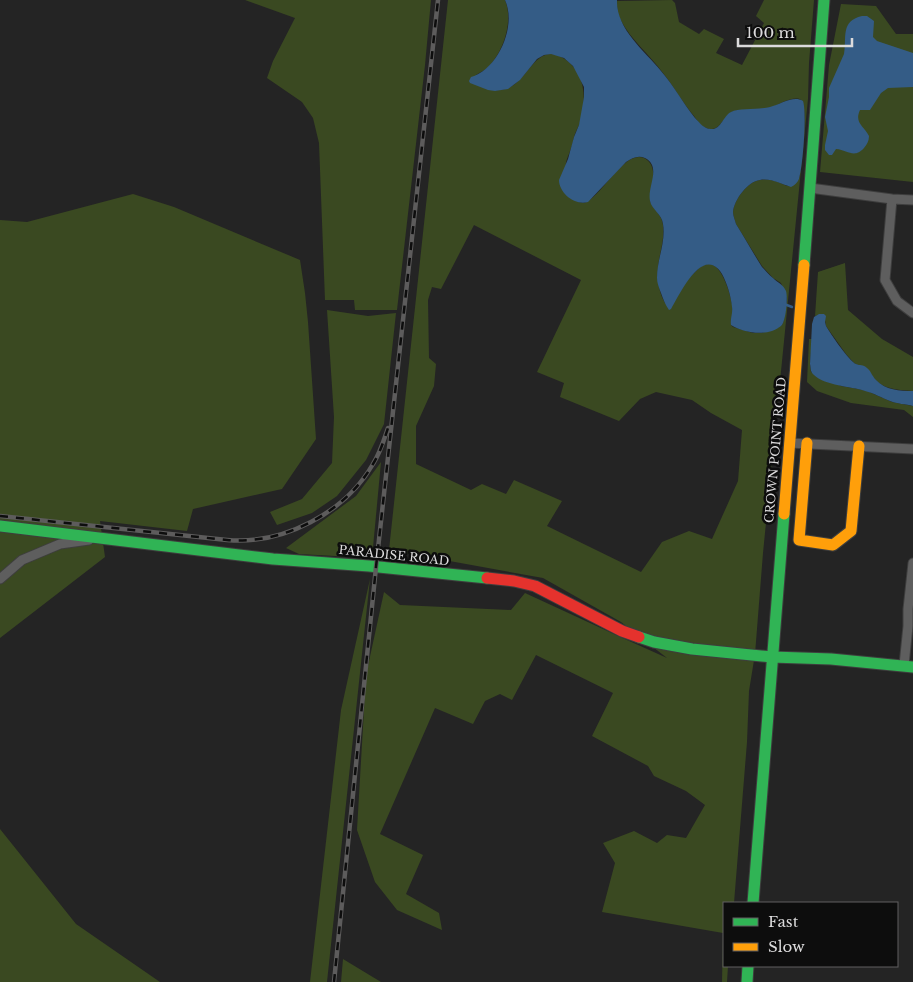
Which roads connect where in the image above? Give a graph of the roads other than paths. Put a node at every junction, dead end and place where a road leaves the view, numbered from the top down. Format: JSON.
{"nodes":[{"id":1,"x":824,"y":0,"type":"edge"},
{"id":2,"x":810,"y":188,"type":"junction"},
{"id":3,"x":892,"y":199,"type":"junction"},
{"id":4,"x":913,"y":200,"type":"edge"},
{"id":5,"x":913,"y":313,"type":"edge"},
{"id":6,"x":789,"y":442,"type":"junction"},
{"id":7,"x":807,"y":443,"type":"junction"},
{"id":8,"x":859,"y":446,"type":"junction"},
{"id":9,"x":913,"y":449,"type":"edge"},
{"id":10,"x":0,"y":526,"type":"edge"},
{"id":11,"x":101,"y":538,"type":"junction"},
{"id":12,"x":913,"y":563,"type":"edge"},
{"id":13,"x":913,"y":569,"type":"edge"},
{"id":14,"x":0,"y":580,"type":"edge"},
{"id":15,"x":911,"y":627,"type":"edge"},
{"id":16,"x":772,"y":656,"type":"junction"},
{"id":17,"x":909,"y":666,"type":"edge"},
{"id":18,"x":753,"y":902,"type":"edge"},
{"id":19,"x":748,"y":967,"type":"edge"},
{"id":20,"x":747,"y":982,"type":"edge"}],
"edges":[{"from":1,"to":2,"type":"main road","name":"CROWN POINT ROAD"},
{"from":2,"to":3,"type":"street"},
{"from":2,"to":6,"type":"main road","name":"CROWN POINT ROAD"},
{"from":3,"to":4,"type":"street"},
{"from":3,"to":5,"type":"street"},
{"from":6,"to":7,"type":"street"},
{"from":6,"to":16,"type":"main road","name":"CROWN POINT ROAD"},
{"from":7,"to":8,"type":"street"},
{"from":7,"to":8,"type":"main road"},
{"from":8,"to":9,"type":"street"},
{"from":10,"to":11,"type":"main road","name":"PARADISE ROAD"},
{"from":11,"to":14,"type":"street"},
{"from":11,"to":16,"type":"main road","name":"PARADISE ROAD"},
{"from":12,"to":13,"type":"street"},
{"from":13,"to":15,"type":"street"},
{"from":15,"to":17,"type":"street"},
{"from":16,"to":17,"type":"main road","name":"PARADISE ROAD"},
{"from":16,"to":18,"type":"main road","name":"CROWN POINT ROAD"},
{"from":19,"to":20,"type":"main road"}]}
